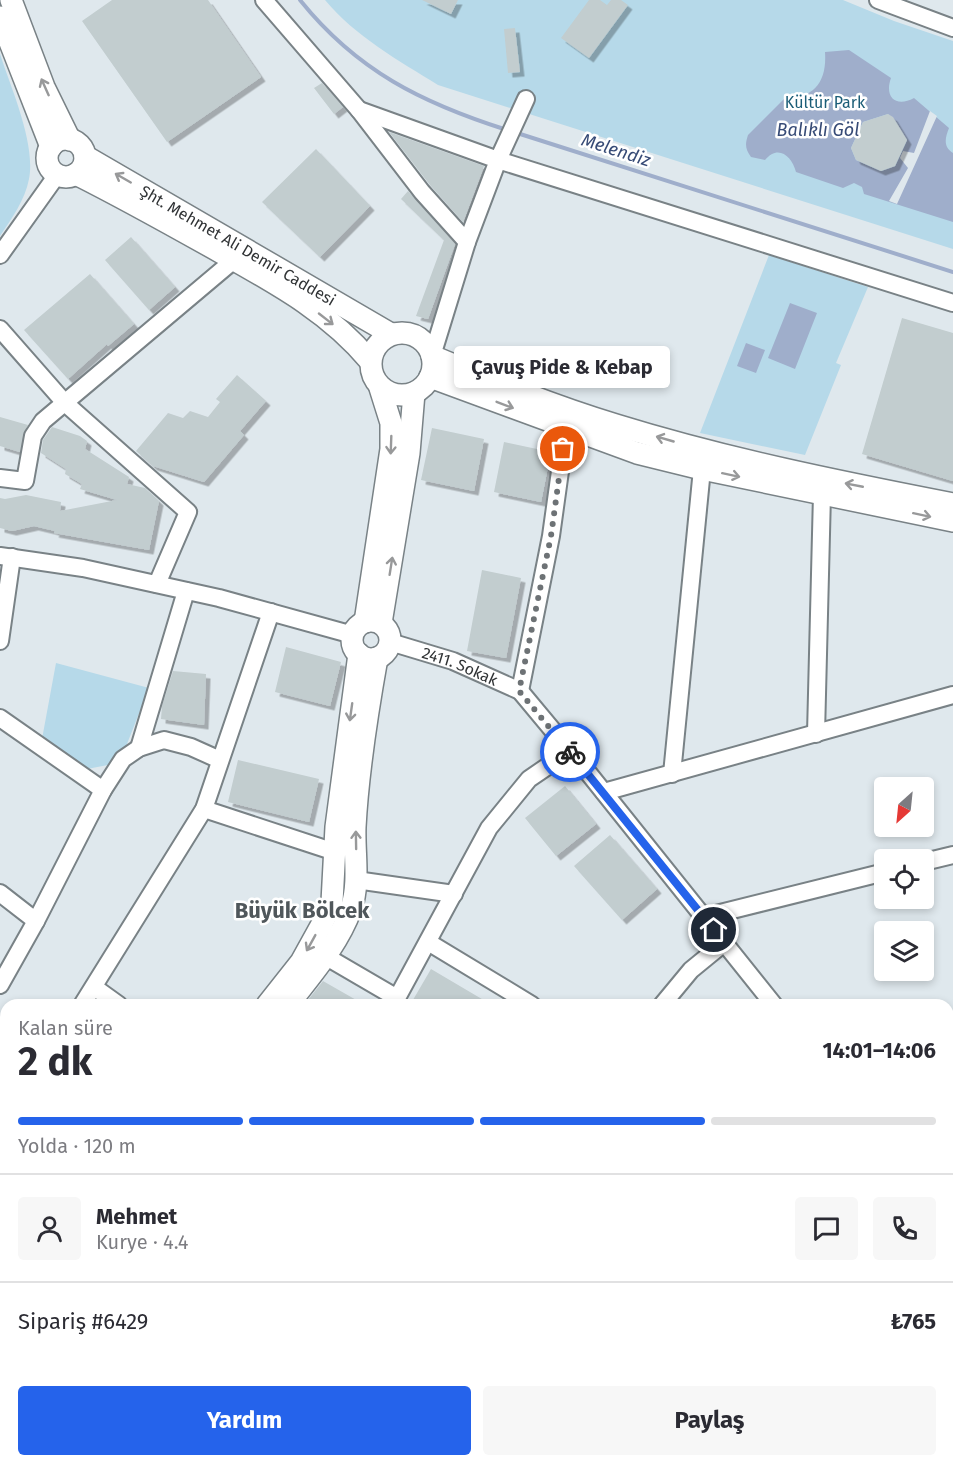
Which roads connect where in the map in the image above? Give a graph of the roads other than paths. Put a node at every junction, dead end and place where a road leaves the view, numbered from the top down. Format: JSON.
{"nodes":[{"id":1,"x":11,"y":0,"type":"edge"},
{"id":2,"x":264,"y":0,"type":"edge"},
{"id":3,"x":878,"y":0,"type":"edge"},
{"id":4,"x":899,"y":4,"type":"edge"},
{"id":5,"x":0,"y":17,"type":"edge"},
{"id":6,"x":953,"y":28,"type":"edge"},
{"id":7,"x":526,"y":99,"type":"dead end"},
{"id":8,"x":358,"y":110,"type":"junction"},
{"id":9,"x":60,"y":143,"type":"junction"},
{"id":10,"x":498,"y":160,"type":"junction"},
{"id":11,"x":73,"y":168,"type":"junction"},
{"id":12,"x":467,"y":242,"type":"junction"},
{"id":13,"x":0,"y":255,"type":"edge"},
{"id":14,"x":234,"y":260,"type":"junction"},
{"id":15,"x":953,"y":303,"type":"edge"},
{"id":16,"x":0,"y":329,"type":"edge"},
{"id":17,"x":391,"y":334,"type":"junction"},
{"id":18,"x":432,"y":356,"type":"junction"},
{"id":19,"x":370,"y":361,"type":"junction"},
{"id":20,"x":430,"y":378,"type":"junction"},
{"id":21,"x":380,"y":388,"type":"junction"},
{"id":22,"x":414,"y":393,"type":"junction"},
{"id":23,"x":65,"y":403,"type":"junction"},
{"id":24,"x":566,"y":428,"type":"junction"},
{"id":25,"x":702,"y":469,"type":"junction"},
{"id":26,"x":1,"y":484,"type":"edge"},
{"id":27,"x":822,"y":494,"type":"junction"},
{"id":28,"x":953,"y":504,"type":"edge"},
{"id":29,"x":953,"y":521,"type":"edge"},
{"id":30,"x":6,"y":556,"type":"edge"},
{"id":31,"x":158,"y":585,"type":"junction"},
{"id":32,"x":186,"y":591,"type":"junction"},
{"id":33,"x":271,"y":612,"type":"junction"},
{"id":34,"x":371,"y":639,"type":"junction"},
{"id":35,"x":0,"y":641,"type":"edge"},
{"id":36,"x":519,"y":691,"type":"junction"},
{"id":37,"x":953,"y":694,"type":"edge"},
{"id":38,"x":0,"y":718,"type":"edge"},
{"id":39,"x":816,"y":734,"type":"junction"},
{"id":40,"x":139,"y":748,"type":"junction"},
{"id":41,"x":570,"y":751,"type":"junction"},
{"id":42,"x":220,"y":760,"type":"junction"},
{"id":43,"x":672,"y":774,"type":"junction"},
{"id":44,"x":103,"y":790,"type":"junction"},
{"id":45,"x":604,"y":792,"type":"junction"},
{"id":46,"x":204,"y":809,"type":"junction"},
{"id":47,"x":335,"y":852,"type":"junction"},
{"id":48,"x":953,"y":855,"type":"edge"},
{"id":49,"x":934,"y":860,"type":"edge"},
{"id":50,"x":874,"y":875,"type":"edge"},
{"id":51,"x":356,"y":880,"type":"junction"},
{"id":52,"x":0,"y":893,"type":"edge"},
{"id":53,"x":454,"y":894,"type":"junction"},
{"id":54,"x":704,"y":917,"type":"junction"},
{"id":55,"x":36,"y":921,"type":"junction"},
{"id":56,"x":428,"y":942,"type":"junction"},
{"id":57,"x":724,"y":943,"type":"junction"},
{"id":58,"x":325,"y":956,"type":"junction"},
{"id":59,"x":0,"y":985,"type":"edge"},
{"id":60,"x":94,"y":987,"type":"junction"},
{"id":61,"x":86,"y":999,"type":"edge"},
{"id":62,"x":111,"y":999,"type":"edge"},
{"id":63,"x":272,"y":999,"type":"edge"},
{"id":64,"x":293,"y":999,"type":"edge"},
{"id":65,"x":518,"y":999,"type":"edge"},
{"id":66,"x":667,"y":999,"type":"edge"},
{"id":67,"x":769,"y":999,"type":"edge"}],
"edges":[{"from":9,"to":1,"type":"main road","one_way":true},
{"from":2,"to":8,"type":"street"},
{"from":3,"to":4,"type":"street"},
{"from":4,"to":6,"type":"street"},
{"from":5,"to":9,"type":"main road"},
{"from":7,"to":10,"type":"street"},
{"from":8,"to":10,"type":"street"},
{"from":8,"to":12,"type":"street"},
{"from":9,"to":11,"type":"main road"},
{"from":9,"to":11,"type":"main road"},
{"from":10,"to":12,"type":"street"},
{"from":10,"to":15,"type":"street"},
{"from":11,"to":13,"type":"street"},
{"from":11,"to":14,"type":"main road","name":"Şht. Mehmet Ali Demir Caddesi"},
{"from":17,"to":11,"type":"main road","name":"Şht. Mehmet Ali Demir Caddesi","one_way":true},
{"from":12,"to":18,"type":"street"},
{"from":14,"to":19,"type":"main road","name":"Şht. Mehmet Ali Demir Caddesi","one_way":true},
{"from":14,"to":23,"type":"street"},
{"from":16,"to":23,"type":"street"},
{"from":17,"to":18,"type":"main road"},
{"from":17,"to":19,"type":"main road"},
{"from":18,"to":20,"type":"main road"},
{"from":28,"to":18,"type":"main road","one_way":true},
{"from":19,"to":21,"type":"main road"},
{"from":20,"to":22,"type":"main road"},
{"from":20,"to":24,"type":"main road","one_way":true},
{"from":21,"to":22,"type":"main road"},
{"from":21,"to":34,"type":"main road","one_way":true},
{"from":34,"to":22,"type":"main road","one_way":true},
{"from":23,"to":26,"type":"street"},
{"from":23,"to":31,"type":"street"},
{"from":24,"to":25,"type":"main road"},
{"from":24,"to":36,"type":"street"},
{"from":25,"to":27,"type":"main road","one_way":true},
{"from":25,"to":43,"type":"street"},
{"from":27,"to":29,"type":"main road","one_way":true},
{"from":27,"to":39,"type":"street"},
{"from":30,"to":31,"type":"street","name":"2411. Sokak"},
{"from":30,"to":35,"type":"street"},
{"from":31,"to":32,"type":"street","name":"2411. Sokak"},
{"from":32,"to":33,"type":"street","name":"2411. Sokak"},
{"from":32,"to":40,"type":"street"},
{"from":33,"to":34,"type":"street","name":"2411. Sokak"},
{"from":33,"to":42,"type":"street"},
{"from":34,"to":36,"type":"street","name":"2411. Sokak"},
{"from":34,"to":47,"type":"main road","one_way":true},
{"from":51,"to":34,"type":"main road","one_way":true},
{"from":36,"to":41,"type":"street","name":"2411. Sokak"},
{"from":37,"to":39,"type":"street"},
{"from":38,"to":44,"type":"street"},
{"from":39,"to":43,"type":"street"},
{"from":40,"to":42,"type":"street"},
{"from":40,"to":44,"type":"street"},
{"from":41,"to":45,"type":"street","name":"2411. Sokak"},
{"from":41,"to":53,"type":"street"},
{"from":42,"to":46,"type":"street"},
{"from":43,"to":45,"type":"street"},
{"from":44,"to":55,"type":"street"},
{"from":45,"to":54,"type":"street","name":"2411. Sokak"},
{"from":46,"to":47,"type":"street"},
{"from":46,"to":60,"type":"street"},
{"from":47,"to":63,"type":"main road","one_way":true},
{"from":48,"to":49,"type":"street"},
{"from":50,"to":54,"type":"street"},
{"from":51,"to":53,"type":"street"},
{"from":51,"to":58,"type":"main road"},
{"from":52,"to":55,"type":"street"},
{"from":53,"to":56,"type":"street"},
{"from":54,"to":57,"type":"street","name":"2411. Sokak"},
{"from":55,"to":59,"type":"street"},
{"from":56,"to":58,"type":"street"},
{"from":56,"to":65,"type":"street"},
{"from":57,"to":66,"type":"street"},
{"from":57,"to":67,"type":"street","name":"2411. Sokak"},
{"from":58,"to":64,"type":"main road"},
{"from":60,"to":61,"type":"street"},
{"from":60,"to":62,"type":"street"}]}
